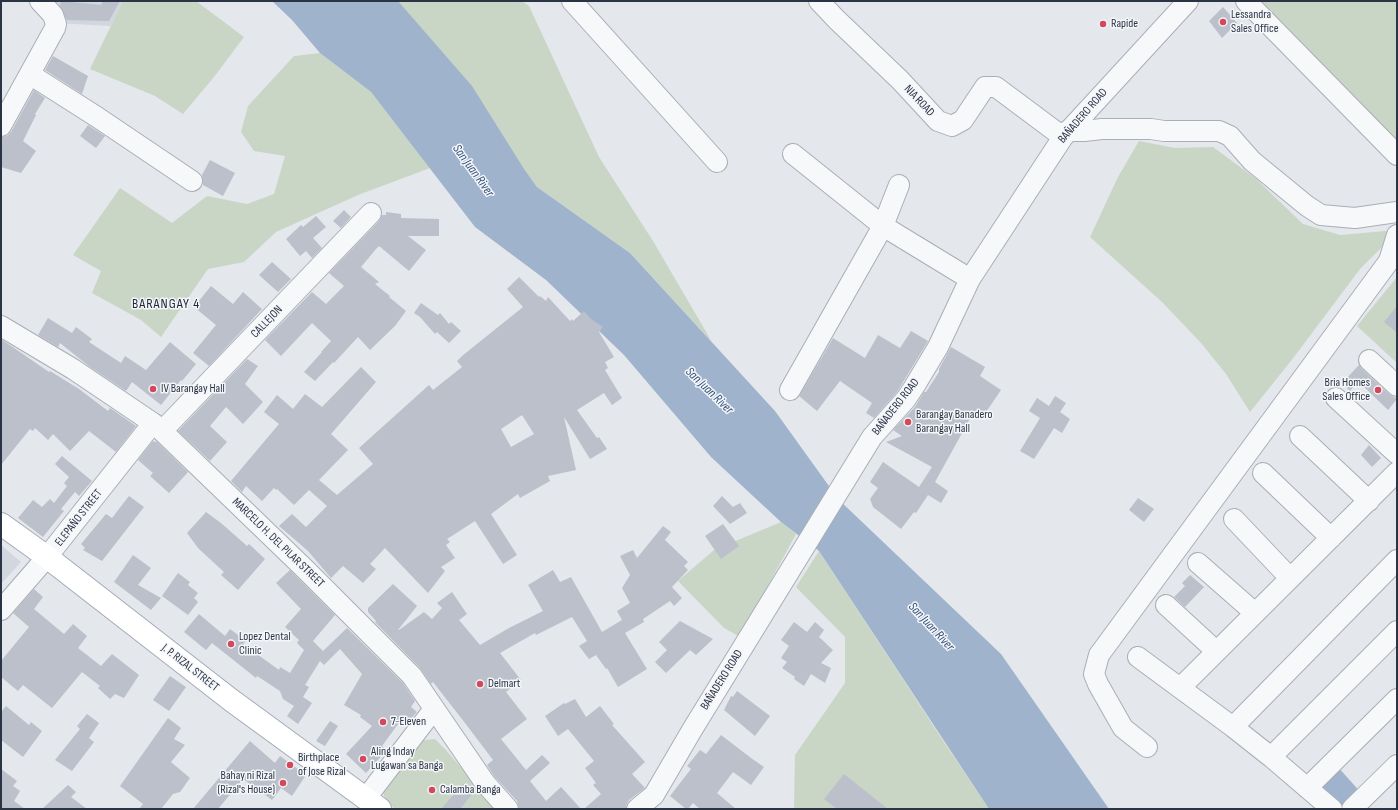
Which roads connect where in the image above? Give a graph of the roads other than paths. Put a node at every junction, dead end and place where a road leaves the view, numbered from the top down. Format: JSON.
{"nodes":[{"id":1,"x":40,"y":1,"type":"edge"},
{"id":2,"x":572,"y":1,"type":"edge"},
{"id":3,"x":819,"y":1,"type":"edge"},
{"id":4,"x":1188,"y":1,"type":"edge"},
{"id":5,"x":1246,"y":1,"type":"edge"},
{"id":6,"x":31,"y":75,"type":"junction"},
{"id":7,"x":1,"y":126,"type":"edge"},
{"id":8,"x":1065,"y":134,"type":"junction"},
{"id":9,"x":793,"y":154,"type":"dead end"},
{"id":10,"x":1397,"y":155,"type":"edge"},
{"id":11,"x":717,"y":162,"type":"dead end"},
{"id":12,"x":192,"y":181,"type":"dead end"},
{"id":13,"x":899,"y":185,"type":"dead end"},
{"id":14,"x":1397,"y":212,"type":"edge"},
{"id":15,"x":371,"y":213,"type":"dead end"},
{"id":16,"x":883,"y":226,"type":"junction"},
{"id":17,"x":1397,"y":236,"type":"edge"},
{"id":18,"x":970,"y":279,"type":"junction"},
{"id":19,"x":1,"y":326,"type":"edge"},
{"id":20,"x":1369,"y":360,"type":"dead end"},
{"id":21,"x":1397,"y":386,"type":"edge"},
{"id":22,"x":790,"y":390,"type":"dead end"},
{"id":23,"x":1336,"y":398,"type":"dead end"},
{"id":24,"x":158,"y":427,"type":"junction"},
{"id":25,"x":1300,"y":436,"type":"dead end"},
{"id":26,"x":1397,"y":454,"type":"edge"},
{"id":27,"x":1397,"y":472,"type":"edge"},
{"id":28,"x":1263,"y":473,"type":"dead end"},
{"id":29,"x":1369,"y":501,"type":"junction"},
{"id":30,"x":1234,"y":519,"type":"dead end"},
{"id":31,"x":1,"y":524,"type":"edge"},
{"id":32,"x":1331,"y":538,"type":"junction"},
{"id":33,"x":47,"y":557,"type":"junction"},
{"id":34,"x":1397,"y":560,"type":"edge"},
{"id":35,"x":1198,"y":563,"type":"dead end"},
{"id":36,"x":1290,"y":578,"type":"junction"},
{"id":37,"x":1166,"y":605,"type":"dead end"},
{"id":38,"x":1,"y":610,"type":"edge"},
{"id":39,"x":1255,"y":613,"type":"junction"},
{"id":40,"x":1397,"y":631,"type":"edge"},
{"id":41,"x":1216,"y":651,"type":"junction"},
{"id":42,"x":1138,"y":657,"type":"dead end"},
{"id":43,"x":1180,"y":688,"type":"junction"},
{"id":44,"x":1397,"y":699,"type":"edge"},
{"id":45,"x":434,"y":709,"type":"junction"},
{"id":46,"x":1233,"y":727,"type":"junction"},
{"id":47,"x":1147,"y":747,"type":"dead end"},
{"id":48,"x":1271,"y":758,"type":"junction"},
{"id":49,"x":1397,"y":766,"type":"edge"},
{"id":50,"x":1307,"y":788,"type":"junction"},
{"id":51,"x":367,"y":805,"type":"edge"},
{"id":52,"x":508,"y":809,"type":"edge"},
{"id":53,"x":637,"y":809,"type":"edge"},
{"id":54,"x":1332,"y":809,"type":"edge"},
{"id":55,"x":1352,"y":809,"type":"edge"}],
"edges":[{"from":1,"to":6,"type":"street"},
{"from":2,"to":11,"type":"street"},
{"from":3,"to":8,"type":"street","name":"NIA ROAD"},
{"from":4,"to":8,"type":"street","name":"BAÑADERO ROAD"},
{"from":5,"to":10,"type":"street"},
{"from":6,"to":7,"type":"street"},
{"from":6,"to":12,"type":"street"},
{"from":8,"to":14,"type":"street"},
{"from":8,"to":18,"type":"street","name":"BAÑADERO ROAD"},
{"from":9,"to":16,"type":"street"},
{"from":13,"to":16,"type":"street"},
{"from":15,"to":24,"type":"street","name":"CALLEJON"},
{"from":16,"to":18,"type":"street"},
{"from":16,"to":22,"type":"street"},
{"from":17,"to":47,"type":"street"},
{"from":18,"to":53,"type":"street","name":"BAÑADERO ROAD"},
{"from":19,"to":24,"type":"street","name":"MARCELO H. DEL PILAR STREET"},
{"from":20,"to":21,"type":"street"},
{"from":23,"to":26,"type":"street"},
{"from":24,"to":33,"type":"street","name":"ELEPAÑO STREET"},
{"from":24,"to":45,"type":"street","name":"MARCELO H. DEL PILAR STREET"},
{"from":25,"to":29,"type":"street"},
{"from":27,"to":29,"type":"street"},
{"from":28,"to":32,"type":"street"},
{"from":29,"to":32,"type":"street"},
{"from":30,"to":36,"type":"street"},
{"from":31,"to":33,"type":"main road","name":"J. P. RIZAL STREET"},
{"from":32,"to":36,"type":"street"},
{"from":33,"to":38,"type":"street","name":"ELEPAÑO STREET"},
{"from":33,"to":51,"type":"main road","name":"J. P. RIZAL STREET"},
{"from":34,"to":46,"type":"street"},
{"from":35,"to":39,"type":"street"},
{"from":36,"to":39,"type":"street"},
{"from":37,"to":41,"type":"street"},
{"from":39,"to":41,"type":"street"},
{"from":40,"to":48,"type":"street"},
{"from":41,"to":43,"type":"street"},
{"from":42,"to":43,"type":"street"},
{"from":43,"to":46,"type":"street"},
{"from":44,"to":50,"type":"street"},
{"from":45,"to":51,"type":"street"},
{"from":45,"to":52,"type":"street","name":"MARCELO H. DEL PILAR STREET"},
{"from":46,"to":48,"type":"street"},
{"from":48,"to":50,"type":"street"},
{"from":49,"to":55,"type":"street"},
{"from":50,"to":54,"type":"street"}]}
